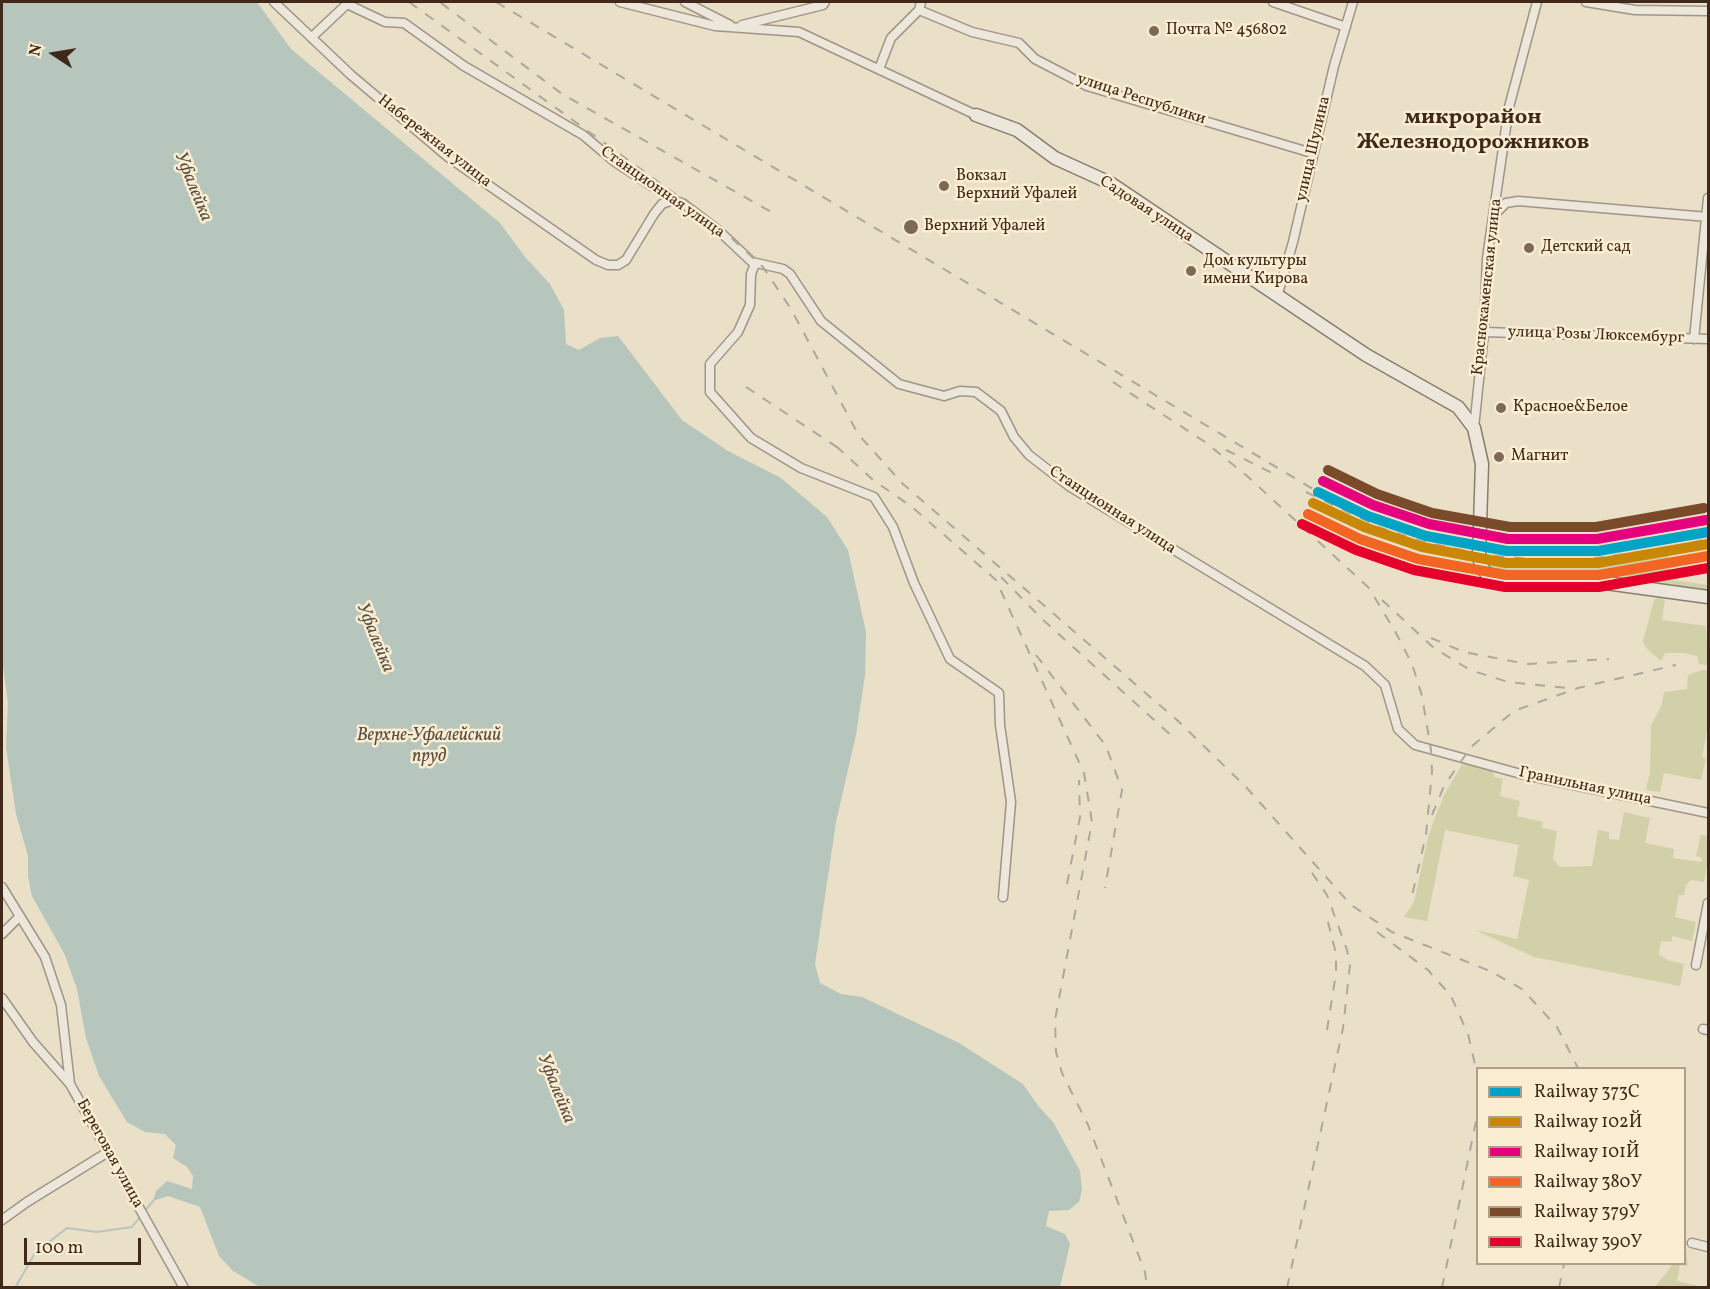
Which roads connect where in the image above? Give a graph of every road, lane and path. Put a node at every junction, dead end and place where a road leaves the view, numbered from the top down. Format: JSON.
{"nodes":[{"id":1,"x":274,"y":2,"type":"edge"},
{"id":2,"x":620,"y":2,"type":"edge"},
{"id":3,"x":648,"y":2,"type":"edge"},
{"id":4,"x":685,"y":2,"type":"edge"},
{"id":5,"x":825,"y":2,"type":"edge"},
{"id":6,"x":1273,"y":2,"type":"edge"},
{"id":7,"x":1353,"y":2,"type":"edge"},
{"id":8,"x":1536,"y":2,"type":"edge"},
{"id":9,"x":1586,"y":2,"type":"edge"},
{"id":10,"x":920,"y":6,"type":"edge"},
{"id":11,"x":652,"y":10,"type":"junction"},
{"id":12,"x":1708,"y":12,"type":"edge"},
{"id":13,"x":735,"y":27,"type":"junction"},
{"id":14,"x":1346,"y":27,"type":"junction"},
{"id":15,"x":312,"y":37,"type":"junction"},
{"id":16,"x":879,"y":69,"type":"junction"},
{"id":17,"x":976,"y":115,"type":"joint"},
{"id":18,"x":1312,"y":153,"type":"junction"},
{"id":19,"x":1708,"y":198,"type":"edge"},
{"id":20,"x":673,"y":200,"type":"junction"},
{"id":21,"x":1495,"y":214,"type":"junction"},
{"id":22,"x":1708,"y":217,"type":"edge"},
{"id":23,"x":755,"y":264,"type":"junction"},
{"id":24,"x":1277,"y":297,"type":"junction"},
{"id":25,"x":1484,"y":332,"type":"junction"},
{"id":26,"x":1694,"y":339,"type":"junction"},
{"id":27,"x":1708,"y":339,"type":"edge"},
{"id":28,"x":1474,"y":428,"type":"junction"},
{"id":29,"x":1708,"y":597,"type":"edge"},
{"id":30,"x":1462,"y":758,"type":"joint"},
{"id":31,"x":1708,"y":813,"type":"edge"},
{"id":32,"x":2,"y":887,"type":"edge"},
{"id":33,"x":1003,"y":897,"type":"dead end"},
{"id":34,"x":1708,"y":903,"type":"edge"},
{"id":35,"x":20,"y":916,"type":"junction"},
{"id":36,"x":2,"y":934,"type":"edge"},
{"id":37,"x":1696,"y":965,"type":"dead end"},
{"id":38,"x":2,"y":998,"type":"edge"},
{"id":39,"x":70,"y":1084,"type":"junction"},
{"id":40,"x":108,"y":1152,"type":"junction"},
{"id":41,"x":2,"y":1220,"type":"edge"},
{"id":42,"x":1692,"y":1244,"type":"dead end"},
{"id":43,"x":1708,"y":1247,"type":"edge"},
{"id":44,"x":180,"y":1286,"type":"edge"}],
"edges":[{"from":1,"to":15,"type":"street","name":"Набережная улица"},
{"from":2,"to":11,"type":"street"},
{"from":3,"to":11,"type":"street"},
{"from":4,"to":13,"type":"street"},
{"from":5,"to":13,"type":"street"},
{"from":6,"to":14,"type":"street"},
{"from":7,"to":14,"type":"street","name":"улица Шулина"},
{"from":8,"to":21,"type":"street","name":"Краснокаменская улица"},
{"from":9,"to":12,"type":"street"},
{"from":10,"to":16,"type":"street"},
{"from":10,"to":18,"type":"street","name":"улица Республики"},
{"from":11,"to":13,"type":"street"},
{"from":13,"to":16,"type":"street","name":"Садовая улица"},
{"from":14,"to":18,"type":"street","name":"улица Шулина"},
{"from":15,"to":20,"type":"street","name":"Станционная улица"},
{"from":15,"to":20,"type":"street","name":"Набережная улица"},
{"from":16,"to":17,"type":"street","name":"Садовая улица"},
{"from":17,"to":24,"type":"street","name":"Садовая улица"},
{"from":18,"to":24,"type":"street","name":"улица Шулина"},
{"from":19,"to":22,"type":"street"},
{"from":20,"to":23,"type":"street","name":"Станционная улица"},
{"from":21,"to":22,"type":"street"},
{"from":21,"to":25,"type":"street","name":"Краснокаменская улица"},
{"from":22,"to":26,"type":"street"},
{"from":23,"to":30,"type":"street","name":"Станционная улица"},
{"from":23,"to":33,"type":"street"},
{"from":24,"to":28,"type":"street","name":"Садовая улица"},
{"from":25,"to":26,"type":"street","name":"улица Розы Люксембург"},
{"from":25,"to":28,"type":"street","name":"Краснокаменская улица"},
{"from":26,"to":27,"type":"street","name":"улица Розы Люксембург"},
{"from":28,"to":29,"type":"street","name":"Краснокаменская улица"},
{"from":30,"to":31,"type":"street","name":"Гранильная улица"},
{"from":32,"to":35,"type":"street","name":"Береговая улица"},
{"from":34,"to":37,"type":"street"},
{"from":35,"to":36,"type":"street"},
{"from":35,"to":39,"type":"street","name":"Береговая улица"},
{"from":38,"to":39,"type":"street","name":"Береговая улица"},
{"from":39,"to":40,"type":"street","name":"Береговая улица"},
{"from":40,"to":41,"type":"street"},
{"from":40,"to":44,"type":"street","name":"Береговая улица"},
{"from":42,"to":43,"type":"street"}]}
